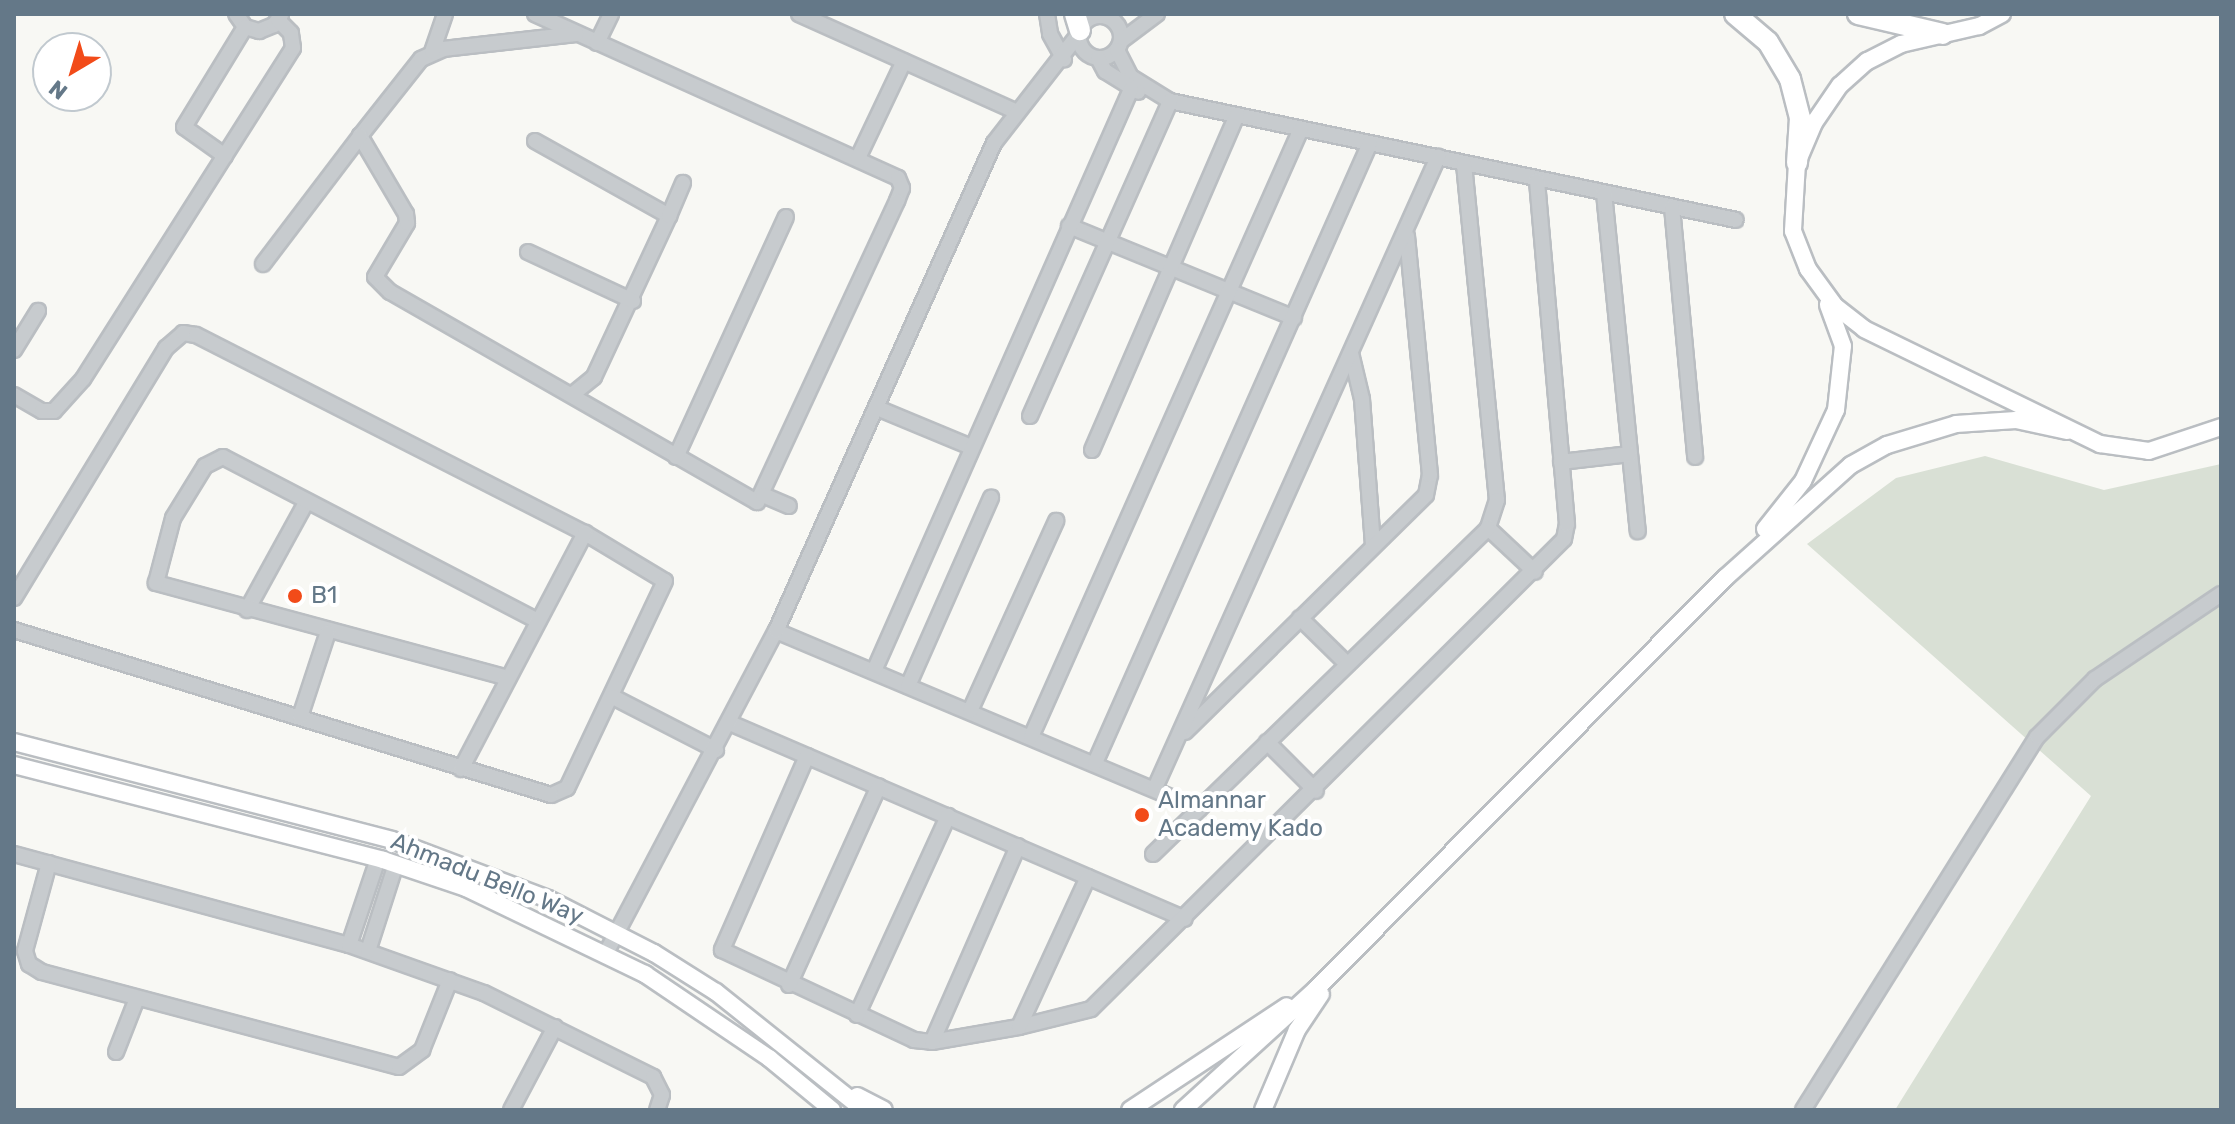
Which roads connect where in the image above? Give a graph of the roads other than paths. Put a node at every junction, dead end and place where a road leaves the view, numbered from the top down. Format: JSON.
{"nodes":[{"id":1,"x":445,"y":14,"type":"edge"},
{"id":2,"x":535,"y":14,"type":"edge"},
{"id":3,"x":611,"y":14,"type":"edge"},
{"id":4,"x":799,"y":14,"type":"edge"},
{"id":5,"x":1047,"y":14,"type":"edge"},
{"id":6,"x":1157,"y":14,"type":"edge"},
{"id":7,"x":1735,"y":14,"type":"edge"},
{"id":8,"x":1858,"y":14,"type":"edge"},
{"id":9,"x":2002,"y":14,"type":"edge"},
{"id":10,"x":1105,"y":15,"type":"edge"},
{"id":11,"x":279,"y":17,"type":"edge"},
{"id":12,"x":240,"y":20,"type":"edge"},
{"id":13,"x":1078,"y":26,"type":"edge"},
{"id":14,"x":576,"y":34,"type":"junction"},
{"id":15,"x":1943,"y":34,"type":"junction"},
{"id":16,"x":597,"y":43,"type":"junction"},
{"id":17,"x":1119,"y":46,"type":"junction"},
{"id":18,"x":432,"y":52,"type":"junction"},
{"id":19,"x":1097,"y":58,"type":"junction"},
{"id":20,"x":904,"y":61,"type":"junction"},
{"id":21,"x":1059,"y":64,"type":"junction"},
{"id":22,"x":1131,"y":89,"type":"junction"},
{"id":23,"x":1164,"y":98,"type":"junction"},
{"id":24,"x":1015,"y":111,"type":"junction"},
{"id":25,"x":1237,"y":115,"type":"junction"},
{"id":26,"x":1301,"y":129,"type":"junction"},
{"id":27,"x":360,"y":136,"type":"junction"},
{"id":28,"x":535,"y":141,"type":"dead end"},
{"id":29,"x":1370,"y":143,"type":"junction"},
{"id":30,"x":225,"y":156,"type":"junction"},
{"id":31,"x":1438,"y":157,"type":"junction"},
{"id":32,"x":858,"y":158,"type":"junction"},
{"id":33,"x":1797,"y":163,"type":"junction"},
{"id":34,"x":1464,"y":164,"type":"junction"},
{"id":35,"x":1537,"y":180,"type":"junction"},
{"id":36,"x":683,"y":183,"type":"dead end"},
{"id":37,"x":1604,"y":193,"type":"junction"},
{"id":38,"x":1672,"y":207,"type":"junction"},
{"id":39,"x":669,"y":216,"type":"junction"},
{"id":40,"x":786,"y":217,"type":"dead end"},
{"id":41,"x":1736,"y":220,"type":"dead end"},
{"id":42,"x":1069,"y":226,"type":"junction"},
{"id":43,"x":1407,"y":235,"type":"junction"},
{"id":44,"x":1107,"y":241,"type":"junction"},
{"id":45,"x":528,"y":252,"type":"dead end"},
{"id":46,"x":263,"y":264,"type":"dead end"},
{"id":47,"x":1169,"y":266,"type":"junction"},
{"id":48,"x":1820,"y":289,"type":"junction"},
{"id":49,"x":1230,"y":291,"type":"junction"},
{"id":50,"x":633,"y":301,"type":"junction"},
{"id":51,"x":38,"y":311,"type":"dead end"},
{"id":52,"x":1294,"y":318,"type":"junction"},
{"id":53,"x":14,"y":350,"type":"edge"},
{"id":54,"x":1351,"y":352,"type":"junction"},
{"id":55,"x":14,"y":395,"type":"edge"},
{"id":56,"x":572,"y":395,"type":"junction"},
{"id":57,"x":877,"y":408,"type":"junction"},
{"id":58,"x":1030,"y":416,"type":"dead end"},
{"id":59,"x":2221,"y":427,"type":"edge"},
{"id":60,"x":2067,"y":431,"type":"junction"},
{"id":61,"x":2221,"y":436,"type":"edge"},
{"id":62,"x":2199,"y":438,"type":"junction"},
{"id":63,"x":971,"y":447,"type":"junction"},
{"id":64,"x":1092,"y":450,"type":"dead end"},
{"id":65,"x":1630,"y":454,"type":"junction"},
{"id":66,"x":676,"y":457,"type":"junction"},
{"id":67,"x":1695,"y":457,"type":"dead end"},
{"id":68,"x":1561,"y":462,"type":"junction"},
{"id":69,"x":763,"y":495,"type":"junction"},
{"id":70,"x":991,"y":498,"type":"dead end"},
{"id":71,"x":307,"y":501,"type":"junction"},
{"id":72,"x":789,"y":506,"type":"dead end"},
{"id":73,"x":1056,"y":521,"type":"dead end"},
{"id":74,"x":1488,"y":528,"type":"junction"},
{"id":75,"x":1638,"y":531,"type":"dead end"},
{"id":76,"x":585,"y":533,"type":"junction"},
{"id":77,"x":1373,"y":546,"type":"junction"},
{"id":78,"x":1535,"y":572,"type":"junction"},
{"id":79,"x":1725,"y":578,"type":"junction"},
{"id":80,"x":2221,"y":594,"type":"edge"},
{"id":81,"x":14,"y":598,"type":"edge"},
{"id":82,"x":247,"y":610,"type":"junction"},
{"id":83,"x":1300,"y":618,"type":"junction"},
{"id":84,"x":538,"y":621,"type":"junction"},
{"id":85,"x":14,"y":630,"type":"edge"},
{"id":86,"x":776,"y":631,"type":"junction"},
{"id":87,"x":328,"y":632,"type":"junction"},
{"id":88,"x":1347,"y":664,"type":"junction"},
{"id":89,"x":874,"y":671,"type":"junction"},
{"id":90,"x":508,"y":678,"type":"junction"},
{"id":91,"x":908,"y":686,"type":"junction"},
{"id":92,"x":613,"y":697,"type":"junction"},
{"id":93,"x":970,"y":711,"type":"junction"},
{"id":94,"x":300,"y":717,"type":"junction"},
{"id":95,"x":730,"y":723,"type":"junction"},
{"id":96,"x":1031,"y":737,"type":"junction"},
{"id":97,"x":1179,"y":738,"type":"junction"},
{"id":98,"x":14,"y":742,"type":"edge"},
{"id":99,"x":1267,"y":742,"type":"junction"},
{"id":100,"x":716,"y":750,"type":"junction"},
{"id":101,"x":807,"y":756,"type":"junction"},
{"id":102,"x":1095,"y":763,"type":"junction"},
{"id":103,"x":14,"y":765,"type":"edge"},
{"id":104,"x":461,"y":769,"type":"junction"},
{"id":105,"x":879,"y":786,"type":"junction"},
{"id":106,"x":1155,"y":788,"type":"junction"},
{"id":107,"x":1316,"y":791,"type":"junction"},
{"id":108,"x":1199,"y":809,"type":"junction"},
{"id":109,"x":948,"y":816,"type":"junction"},
{"id":110,"x":1018,"y":846,"type":"junction"},
{"id":111,"x":14,"y":854,"type":"edge"},
{"id":112,"x":1153,"y":854,"type":"dead end"},
{"id":113,"x":378,"y":859,"type":"junction"},
{"id":114,"x":49,"y":863,"type":"junction"},
{"id":115,"x":396,"y":864,"type":"junction"},
{"id":116,"x":1088,"y":877,"type":"junction"},
{"id":117,"x":1185,"y":919,"type":"junction"},
{"id":118,"x":616,"y":932,"type":"junction"},
{"id":119,"x":1368,"y":937,"type":"junction"},
{"id":120,"x":349,"y":945,"type":"junction"},
{"id":121,"x":368,"y":951,"type":"junction"},
{"id":122,"x":606,"y":953,"type":"junction"},
{"id":123,"x":450,"y":980,"type":"junction"},
{"id":124,"x":789,"y":985,"type":"junction"},
{"id":125,"x":1316,"y":989,"type":"junction"},
{"id":126,"x":137,"y":998,"type":"junction"},
{"id":127,"x":857,"y":1015,"type":"junction"},
{"id":128,"x":555,"y":1027,"type":"junction"},
{"id":129,"x":1019,"y":1027,"type":"junction"},
{"id":130,"x":932,"y":1042,"type":"junction"},
{"id":131,"x":116,"y":1052,"type":"dead end"},
{"id":132,"x":816,"y":1070,"type":"junction"},
{"id":133,"x":797,"y":1080,"type":"junction"},
{"id":134,"x":511,"y":1110,"type":"edge"},
{"id":135,"x":657,"y":1110,"type":"edge"},
{"id":136,"x":821,"y":1110,"type":"edge"},
{"id":137,"x":832,"y":1110,"type":"edge"},
{"id":138,"x":864,"y":1110,"type":"edge"},
{"id":139,"x":884,"y":1110,"type":"edge"},
{"id":140,"x":1130,"y":1110,"type":"edge"},
{"id":141,"x":1183,"y":1110,"type":"edge"},
{"id":142,"x":1263,"y":1110,"type":"edge"},
{"id":143,"x":1803,"y":1110,"type":"edge"}],
"edges":[{"from":1,"to":18,"type":"street"},
{"from":2,"to":14,"type":"street"},
{"from":3,"to":16,"type":"street"},
{"from":4,"to":20,"type":"street"},
{"from":5,"to":21,"type":"street"},
{"from":6,"to":17,"type":"street"},
{"from":7,"to":33,"type":"highway"},
{"from":8,"to":15,"type":"highway"},
{"from":9,"to":15,"type":"main road"},
{"from":10,"to":13,"type":"street"},
{"from":10,"to":17,"type":"street"},
{"from":11,"to":12,"type":"street"},
{"from":11,"to":30,"type":"street"},
{"from":12,"to":30,"type":"street"},
{"from":13,"to":19,"type":"street"},
{"from":13,"to":21,"type":"street"},
{"from":14,"to":16,"type":"street"},
{"from":14,"to":18,"type":"street"},
{"from":15,"to":33,"type":"main road"},
{"from":16,"to":32,"type":"street"},
{"from":17,"to":19,"type":"street"},
{"from":17,"to":23,"type":"street"},
{"from":18,"to":27,"type":"street"},
{"from":19,"to":21,"type":"street"},
{"from":19,"to":22,"type":"street"},
{"from":20,"to":24,"type":"street"},
{"from":20,"to":32,"type":"street"},
{"from":21,"to":24,"type":"street"},
{"from":22,"to":23,"type":"street"},
{"from":22,"to":42,"type":"street"},
{"from":23,"to":25,"type":"street"},
{"from":23,"to":44,"type":"street"},
{"from":24,"to":57,"type":"street"},
{"from":25,"to":26,"type":"street"},
{"from":25,"to":47,"type":"street"},
{"from":26,"to":29,"type":"street"},
{"from":26,"to":49,"type":"street"},
{"from":27,"to":46,"type":"street"},
{"from":27,"to":56,"type":"street"},
{"from":28,"to":39,"type":"street"},
{"from":29,"to":31,"type":"street"},
{"from":29,"to":52,"type":"street"},
{"from":30,"to":55,"type":"street"},
{"from":31,"to":34,"type":"street"},
{"from":31,"to":43,"type":"street"},
{"from":32,"to":69,"type":"street"},
{"from":33,"to":48,"type":"main road"},
{"from":34,"to":35,"type":"street"},
{"from":34,"to":74,"type":"street"},
{"from":35,"to":37,"type":"street"},
{"from":35,"to":68,"type":"street"},
{"from":36,"to":39,"type":"street"},
{"from":37,"to":38,"type":"street"},
{"from":37,"to":65,"type":"street"},
{"from":38,"to":41,"type":"street"},
{"from":38,"to":67,"type":"street"},
{"from":39,"to":50,"type":"street"},
{"from":40,"to":66,"type":"street"},
{"from":42,"to":44,"type":"street"},
{"from":42,"to":63,"type":"street"},
{"from":43,"to":54,"type":"street"},
{"from":43,"to":77,"type":"street"},
{"from":44,"to":47,"type":"street"},
{"from":44,"to":58,"type":"street"},
{"from":45,"to":50,"type":"street"},
{"from":47,"to":49,"type":"street"},
{"from":47,"to":64,"type":"street"},
{"from":48,"to":60,"type":"main road"},
{"from":48,"to":79,"type":"main road"},
{"from":49,"to":52,"type":"street"},
{"from":49,"to":96,"type":"street"},
{"from":50,"to":56,"type":"street"},
{"from":51,"to":53,"type":"street"},
{"from":52,"to":102,"type":"street"},
{"from":54,"to":77,"type":"street"},
{"from":54,"to":97,"type":"street"},
{"from":56,"to":66,"type":"street"},
{"from":57,"to":63,"type":"street"},
{"from":57,"to":86,"type":"street"},
{"from":59,"to":62,"type":"main road"},
{"from":60,"to":62,"type":"main road"},
{"from":60,"to":79,"type":"main road"},
{"from":61,"to":62,"type":"street"},
{"from":63,"to":89,"type":"street"},
{"from":65,"to":68,"type":"street"},
{"from":65,"to":75,"type":"street"},
{"from":66,"to":69,"type":"street"},
{"from":68,"to":78,"type":"street"},
{"from":69,"to":72,"type":"street"},
{"from":70,"to":91,"type":"street"},
{"from":71,"to":82,"type":"street"},
{"from":71,"to":82,"type":"street"},
{"from":71,"to":84,"type":"street"},
{"from":73,"to":93,"type":"street"},
{"from":74,"to":78,"type":"street"},
{"from":74,"to":88,"type":"street"},
{"from":76,"to":81,"type":"street"},
{"from":76,"to":84,"type":"street"},
{"from":76,"to":92,"type":"street"},
{"from":77,"to":83,"type":"street"},
{"from":78,"to":107,"type":"street"},
{"from":79,"to":119,"type":"main road"},
{"from":80,"to":143,"type":"street"},
{"from":82,"to":87,"type":"street"},
{"from":83,"to":88,"type":"street"},
{"from":83,"to":97,"type":"street"},
{"from":84,"to":90,"type":"street"},
{"from":85,"to":94,"type":"street"},
{"from":86,"to":89,"type":"street"},
{"from":86,"to":95,"type":"street"},
{"from":87,"to":90,"type":"street"},
{"from":87,"to":94,"type":"street"},
{"from":88,"to":99,"type":"street"},
{"from":89,"to":91,"type":"street"},
{"from":90,"to":104,"type":"street"},
{"from":91,"to":93,"type":"street"},
{"from":92,"to":100,"type":"street"},
{"from":92,"to":104,"type":"street"},
{"from":93,"to":96,"type":"street"},
{"from":94,"to":104,"type":"street"},
{"from":95,"to":100,"type":"street"},
{"from":95,"to":101,"type":"street"},
{"from":96,"to":102,"type":"street"},
{"from":97,"to":106,"type":"street"},
{"from":98,"to":118,"type":"main road","name":"Ahmadu Bello Way"},
{"from":99,"to":107,"type":"street"},
{"from":99,"to":108,"type":"street"},
{"from":100,"to":118,"type":"street"},
{"from":101,"to":105,"type":"street"},
{"from":101,"to":124,"type":"street"},
{"from":102,"to":106,"type":"street"},
{"from":103,"to":113,"type":"main road","name":"Ahmadu Bello Way"},
{"from":105,"to":109,"type":"street"},
{"from":105,"to":124,"type":"street"},
{"from":106,"to":108,"type":"street"},
{"from":107,"to":117,"type":"street"},
{"from":108,"to":112,"type":"street"},
{"from":109,"to":110,"type":"street"},
{"from":109,"to":127,"type":"street"},
{"from":110,"to":116,"type":"street"},
{"from":110,"to":130,"type":"street"},
{"from":111,"to":114,"type":"street"},
{"from":113,"to":115,"type":"main road","name":"Ahmadu Bello Way"},
{"from":113,"to":120,"type":"street"},
{"from":114,"to":120,"type":"street"},
{"from":114,"to":126,"type":"street"},
{"from":115,"to":121,"type":"street"},
{"from":115,"to":122,"type":"main road","name":"Ahmadu Bello Way"},
{"from":116,"to":117,"type":"street"},
{"from":116,"to":129,"type":"street"},
{"from":117,"to":129,"type":"street"},
{"from":118,"to":122,"type":"street"},
{"from":118,"to":132,"type":"main road","name":"Ahmadu Bello Way"},
{"from":119,"to":125,"type":"main road"},
{"from":119,"to":142,"type":"main road"},
{"from":120,"to":121,"type":"street"},
{"from":121,"to":123,"type":"street"},
{"from":122,"to":133,"type":"main road","name":"Ahmadu Bello Way"},
{"from":123,"to":126,"type":"street"},
{"from":123,"to":128,"type":"street"},
{"from":124,"to":127,"type":"street"},
{"from":125,"to":140,"type":"main road"},
{"from":125,"to":141,"type":"main road"},
{"from":126,"to":131,"type":"street"},
{"from":127,"to":130,"type":"street"},
{"from":128,"to":134,"type":"street"},
{"from":128,"to":135,"type":"street"},
{"from":129,"to":130,"type":"street"},
{"from":132,"to":138,"type":"main road","name":"Ahmadu Bello Way"},
{"from":132,"to":139,"type":"main road"},
{"from":133,"to":136,"type":"main road"},
{"from":133,"to":137,"type":"main road","name":"Ahmadu Bello Way"}]}
